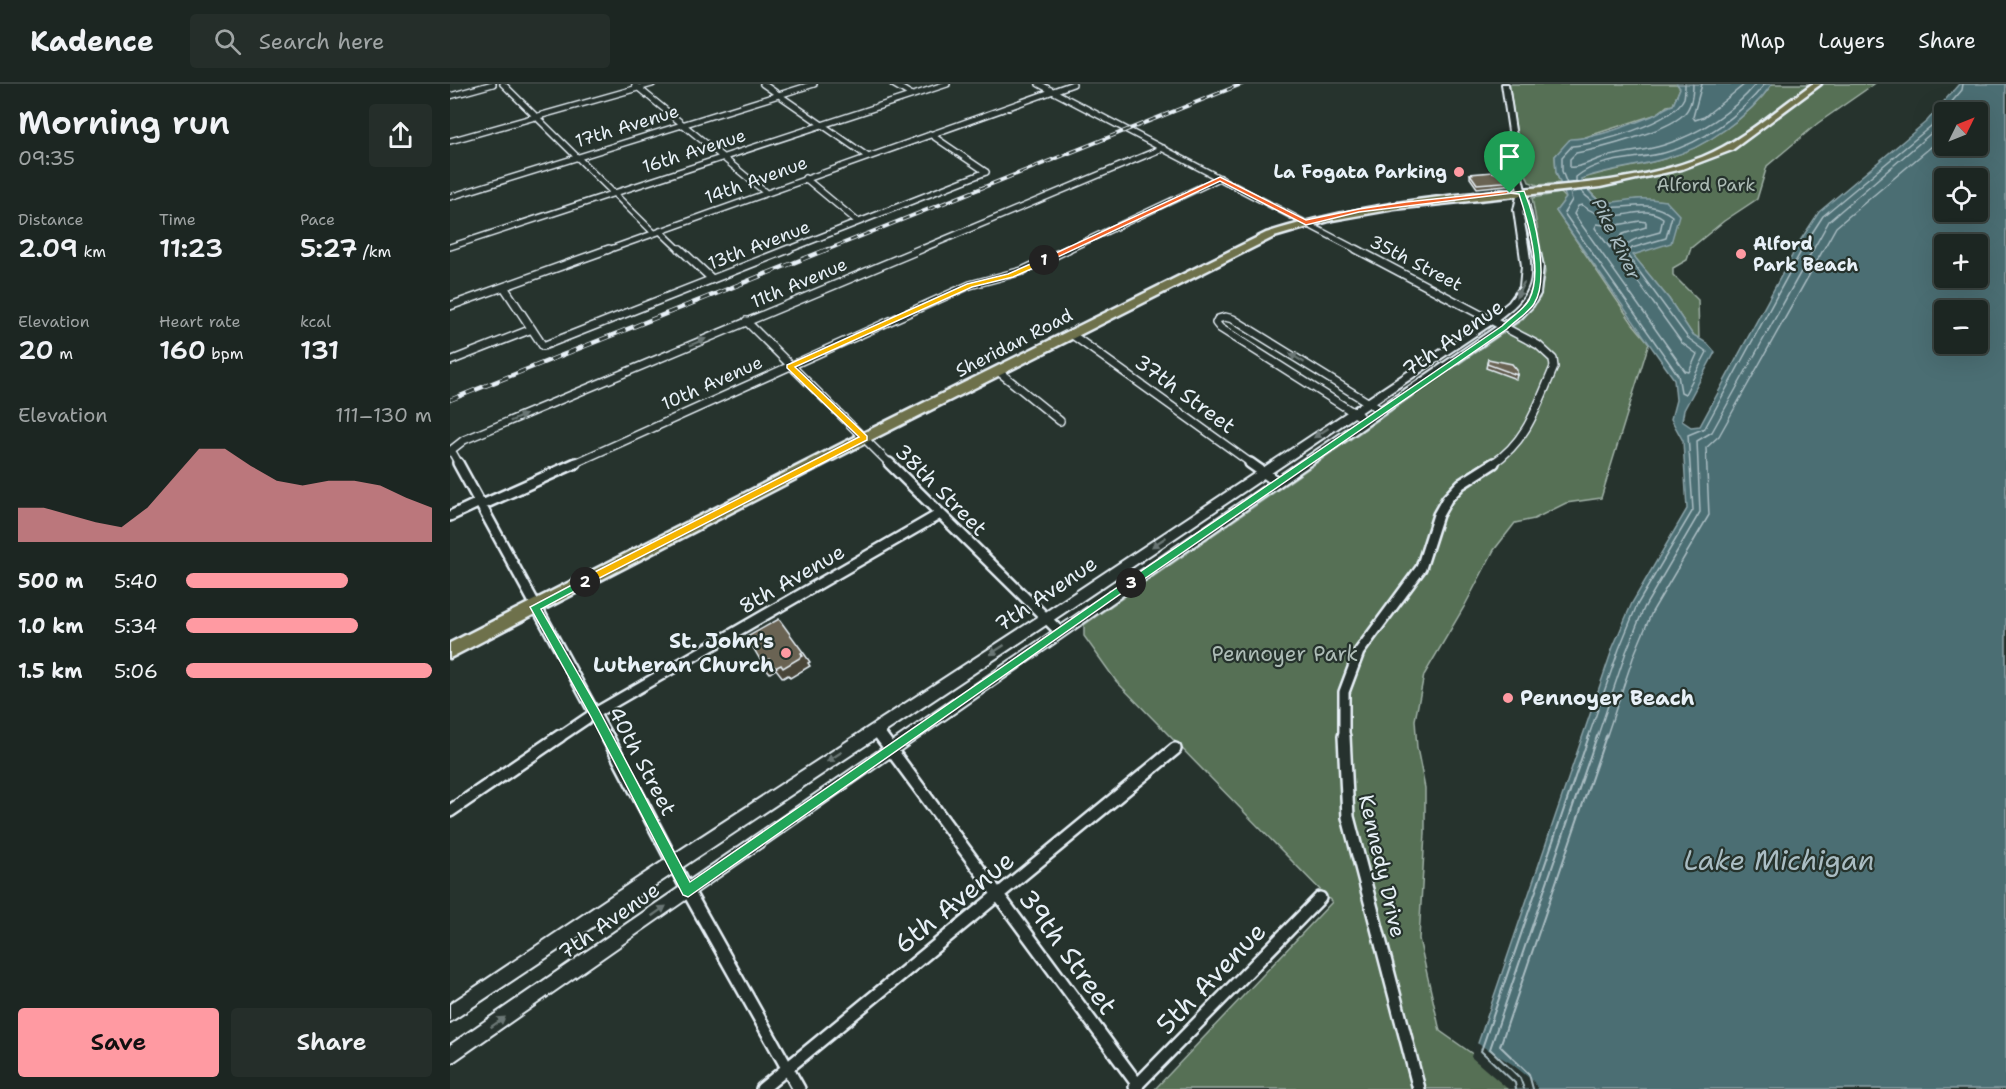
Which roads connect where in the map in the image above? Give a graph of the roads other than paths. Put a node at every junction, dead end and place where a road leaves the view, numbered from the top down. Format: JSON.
{"nodes":[{"id":1,"x":493,"y":84,"type":"edge"},
{"id":2,"x":503,"y":84,"type":"edge"},
{"id":3,"x":652,"y":84,"type":"edge"},
{"id":4,"x":763,"y":84,"type":"edge"},
{"id":5,"x":814,"y":84,"type":"edge"},
{"id":6,"x":893,"y":84,"type":"edge"},
{"id":7,"x":947,"y":84,"type":"edge"},
{"id":8,"x":1039,"y":84,"type":"edge"},
{"id":9,"x":1073,"y":84,"type":"edge"},
{"id":10,"x":1505,"y":84,"type":"edge"},
{"id":11,"x":1817,"y":84,"type":"edge"},
{"id":12,"x":636,"y":86,"type":"edge"},
{"id":13,"x":1053,"y":91,"type":"junction"},
{"id":14,"x":779,"y":95,"type":"junction"},
{"id":15,"x":912,"y":95,"type":"junction"},
{"id":16,"x":450,"y":96,"type":"edge"},
{"id":17,"x":537,"y":117,"type":"junction"},
{"id":18,"x":683,"y":125,"type":"junction"},
{"id":19,"x":822,"y":125,"type":"junction"},
{"id":20,"x":930,"y":134,"type":"junction"},
{"id":21,"x":450,"y":141,"type":"edge"},
{"id":22,"x":1162,"y":148,"type":"junction"},
{"id":23,"x":867,"y":156,"type":"junction"},
{"id":24,"x":578,"y":157,"type":"junction"},
{"id":25,"x":723,"y":158,"type":"junction"},
{"id":26,"x":805,"y":178,"type":"junction"},
{"id":27,"x":1220,"y":178,"type":"junction"},
{"id":28,"x":450,"y":185,"type":"edge"},
{"id":29,"x":765,"y":192,"type":"junction"},
{"id":30,"x":1522,"y":192,"type":"junction"},
{"id":31,"x":614,"y":193,"type":"junction"},
{"id":32,"x":457,"y":195,"type":"junction"},
{"id":33,"x":450,"y":197,"type":"edge"},
{"id":34,"x":858,"y":222,"type":"junction"},
{"id":35,"x":1306,"y":223,"type":"junction"},
{"id":36,"x":657,"y":232,"type":"junction"},
{"id":37,"x":450,"y":247,"type":"edge"},
{"id":38,"x":712,"y":279,"type":"junction"},
{"id":39,"x":504,"y":287,"type":"junction"},
{"id":40,"x":450,"y":306,"type":"edge"},
{"id":41,"x":746,"y":321,"type":"junction"},
{"id":42,"x":1498,"y":323,"type":"junction"},
{"id":43,"x":532,"y":329,"type":"junction"},
{"id":44,"x":1071,"y":334,"type":"junction"},
{"id":45,"x":450,"y":361,"type":"edge"},
{"id":46,"x":790,"y":366,"type":"junction"},
{"id":47,"x":998,"y":371,"type":"junction"},
{"id":48,"x":1368,"y":402,"type":"junction"},
{"id":49,"x":1382,"y":411,"type":"junction"},
{"id":50,"x":1353,"y":412,"type":"junction"},
{"id":51,"x":1060,"y":420,"type":"dead end"},
{"id":52,"x":1367,"y":421,"type":"junction"},
{"id":53,"x":864,"y":438,"type":"junction"},
{"id":54,"x":451,"y":451,"type":"edge"},
{"id":55,"x":1262,"y":471,"type":"junction"},
{"id":56,"x":1277,"y":482,"type":"junction"},
{"id":57,"x":481,"y":504,"type":"junction"},
{"id":58,"x":940,"y":514,"type":"junction"},
{"id":59,"x":450,"y":516,"type":"edge"},
{"id":60,"x":535,"y":607,"type":"junction"},
{"id":61,"x":1045,"y":619,"type":"junction"},
{"id":62,"x":1059,"y":632,"type":"junction"},
{"id":63,"x":450,"y":651,"type":"edge"},
{"id":64,"x":595,"y":713,"type":"junction"},
{"id":65,"x":876,"y":730,"type":"junction"},
{"id":66,"x":1175,"y":748,"type":"dead end"},
{"id":67,"x":890,"y":749,"type":"junction"},
{"id":68,"x":450,"y":811,"type":"edge"},
{"id":69,"x":673,"y":863,"type":"junction"},
{"id":70,"x":688,"y":891,"type":"junction"},
{"id":71,"x":998,"y":895,"type":"junction"},
{"id":72,"x":1320,"y":898,"type":"dead end"},
{"id":73,"x":450,"y":1014,"type":"edge"},
{"id":74,"x":450,"y":1055,"type":"edge"},
{"id":75,"x":788,"y":1068,"type":"junction"},
{"id":76,"x":1136,"y":1087,"type":"edge"},
{"id":77,"x":762,"y":1089,"type":"edge"},
{"id":78,"x":799,"y":1089,"type":"edge"},
{"id":79,"x":1419,"y":1089,"type":"edge"}],
"edges":[{"from":1,"to":16,"type":"street"},
{"from":2,"to":17,"type":"street"},
{"from":3,"to":12,"type":"street"},
{"from":4,"to":14,"type":"street"},
{"from":5,"to":14,"type":"street","name":"17th Avenue"},
{"from":6,"to":15,"type":"street"},
{"from":7,"to":15,"type":"street","name":"16th Avenue"},
{"from":8,"to":13,"type":"street","name":"35th Street"},
{"from":9,"to":13,"type":"street","name":"14th Avenue"},
{"from":10,"to":30,"type":"street"},
{"from":11,"to":30,"type":"main road","name":"Sheridan Road"},
{"from":12,"to":17,"type":"street"},
{"from":12,"to":18,"type":"street"},
{"from":13,"to":20,"type":"street","name":"14th Avenue"},
{"from":13,"to":22,"type":"street","name":"35th Street"},
{"from":14,"to":18,"type":"street","name":"17th Avenue"},
{"from":14,"to":19,"type":"street"},
{"from":15,"to":19,"type":"street","name":"16th Avenue"},
{"from":17,"to":21,"type":"street"},
{"from":17,"to":24,"type":"street"},
{"from":18,"to":24,"type":"street","name":"17th Avenue"},
{"from":18,"to":25,"type":"street"},
{"from":19,"to":23,"type":"street"},
{"from":19,"to":25,"type":"street","name":"16th Avenue"},
{"from":20,"to":23,"type":"street","name":"14th Avenue"},
{"from":20,"to":34,"type":"street","name":"13th Avenue"},
{"from":22,"to":27,"type":"street","name":"35th Street"},
{"from":22,"to":41,"type":"street","name":"11th Avenue"},
{"from":23,"to":26,"type":"street","name":"14th Avenue"},
{"from":24,"to":31,"type":"street"},
{"from":24,"to":32,"type":"street","name":"17th Avenue"},
{"from":25,"to":29,"type":"street"},
{"from":25,"to":31,"type":"street","name":"16th Avenue"},
{"from":26,"to":29,"type":"street","name":"14th Avenue"},
{"from":26,"to":34,"type":"street"},
{"from":27,"to":35,"type":"street","name":"35th Street"},
{"from":27,"to":46,"type":"street","name":"10th Avenue"},
{"from":28,"to":32,"type":"street"},
{"from":29,"to":36,"type":"street","name":"14th Avenue"},
{"from":30,"to":35,"type":"main road","name":"Sheridan Road"},
{"from":30,"to":42,"type":"street","name":"7th Avenue","one_way":true},
{"from":30,"to":42,"type":"street","name":"7th Avenue"},
{"from":31,"to":36,"type":"street"},
{"from":31,"to":37,"type":"street","name":"16th Avenue"},
{"from":32,"to":33,"type":"street","name":"17th Avenue"},
{"from":34,"to":38,"type":"street","name":"13th Avenue"},
{"from":35,"to":42,"type":"street","name":"35th Street"},
{"from":35,"to":44,"type":"main road","name":"Sheridan Road"},
{"from":36,"to":38,"type":"street"},
{"from":36,"to":39,"type":"street","name":"14th Avenue"},
{"from":38,"to":43,"type":"street","name":"13th Avenue"},
{"from":39,"to":40,"type":"street","name":"14th Avenue"},
{"from":39,"to":43,"type":"street"},
{"from":41,"to":46,"type":"street","name":"38th Street"},
{"from":54,"to":41,"type":"street","name":"11th Avenue","one_way":true},
{"from":42,"to":48,"type":"street","name":"7th Avenue"},
{"from":42,"to":49,"type":"street","name":"7th Avenue"},
{"from":42,"to":79,"type":"street","name":"Kennedy Drive"},
{"from":43,"to":45,"type":"street"},
{"from":44,"to":47,"type":"main road","name":"Sheridan Road"},
{"from":44,"to":55,"type":"street","name":"37th Street"},
{"from":46,"to":53,"type":"street","name":"38th Street"},
{"from":46,"to":57,"type":"street","name":"10th Avenue"},
{"from":47,"to":51,"type":"street"},
{"from":47,"to":53,"type":"main road","name":"Sheridan Road"},
{"from":48,"to":49,"type":"street"},
{"from":48,"to":50,"type":"street","name":"7th Avenue"},
{"from":48,"to":50,"type":"street","one_way":true},
{"from":49,"to":52,"type":"street","name":"7th Avenue"},
{"from":50,"to":52,"type":"street"},
{"from":50,"to":55,"type":"street","name":"7th Avenue","one_way":true},
{"from":52,"to":56,"type":"street","name":"7th Avenue"},
{"from":53,"to":58,"type":"street","name":"38th Street"},
{"from":53,"to":60,"type":"main road","name":"Sheridan Road"},
{"from":54,"to":57,"type":"street","name":"40th Street"},
{"from":55,"to":56,"type":"street","name":"37th Street"},
{"from":55,"to":61,"type":"street","name":"7th Avenue","one_way":true},
{"from":56,"to":62,"type":"street","name":"7th Avenue"},
{"from":57,"to":59,"type":"street","name":"10th Avenue"},
{"from":57,"to":60,"type":"street","name":"40th Street"},
{"from":58,"to":61,"type":"street","name":"38th Street"},
{"from":58,"to":64,"type":"street","name":"8th Avenue"},
{"from":60,"to":63,"type":"main road","name":"Sheridan Road"},
{"from":60,"to":64,"type":"street","name":"40th Street"},
{"from":61,"to":62,"type":"street","name":"38th Street"},
{"from":61,"to":65,"type":"street","name":"7th Avenue","one_way":true},
{"from":62,"to":67,"type":"street","name":"7th Avenue"},
{"from":64,"to":68,"type":"street","name":"8th Avenue"},
{"from":64,"to":69,"type":"street","name":"40th Street"},
{"from":65,"to":67,"type":"street","name":"39th Street"},
{"from":65,"to":69,"type":"street","name":"7th Avenue","one_way":true},
{"from":66,"to":71,"type":"street","name":"6th Avenue"},
{"from":67,"to":70,"type":"street","name":"7th Avenue"},
{"from":67,"to":71,"type":"street","name":"39th Street"},
{"from":69,"to":70,"type":"street","name":"40th Street"},
{"from":69,"to":73,"type":"street","name":"7th Avenue"},
{"from":74,"to":70,"type":"street","name":"7th Avenue","one_way":true},
{"from":70,"to":75,"type":"street","name":"40th Street"},
{"from":71,"to":75,"type":"street","name":"6th Avenue"},
{"from":71,"to":76,"type":"street","name":"39th Street"},
{"from":72,"to":76,"type":"street","name":"5th Avenue"},
{"from":75,"to":77,"type":"street","name":"6th Avenue"},
{"from":75,"to":78,"type":"street","name":"40th Street"}]}
